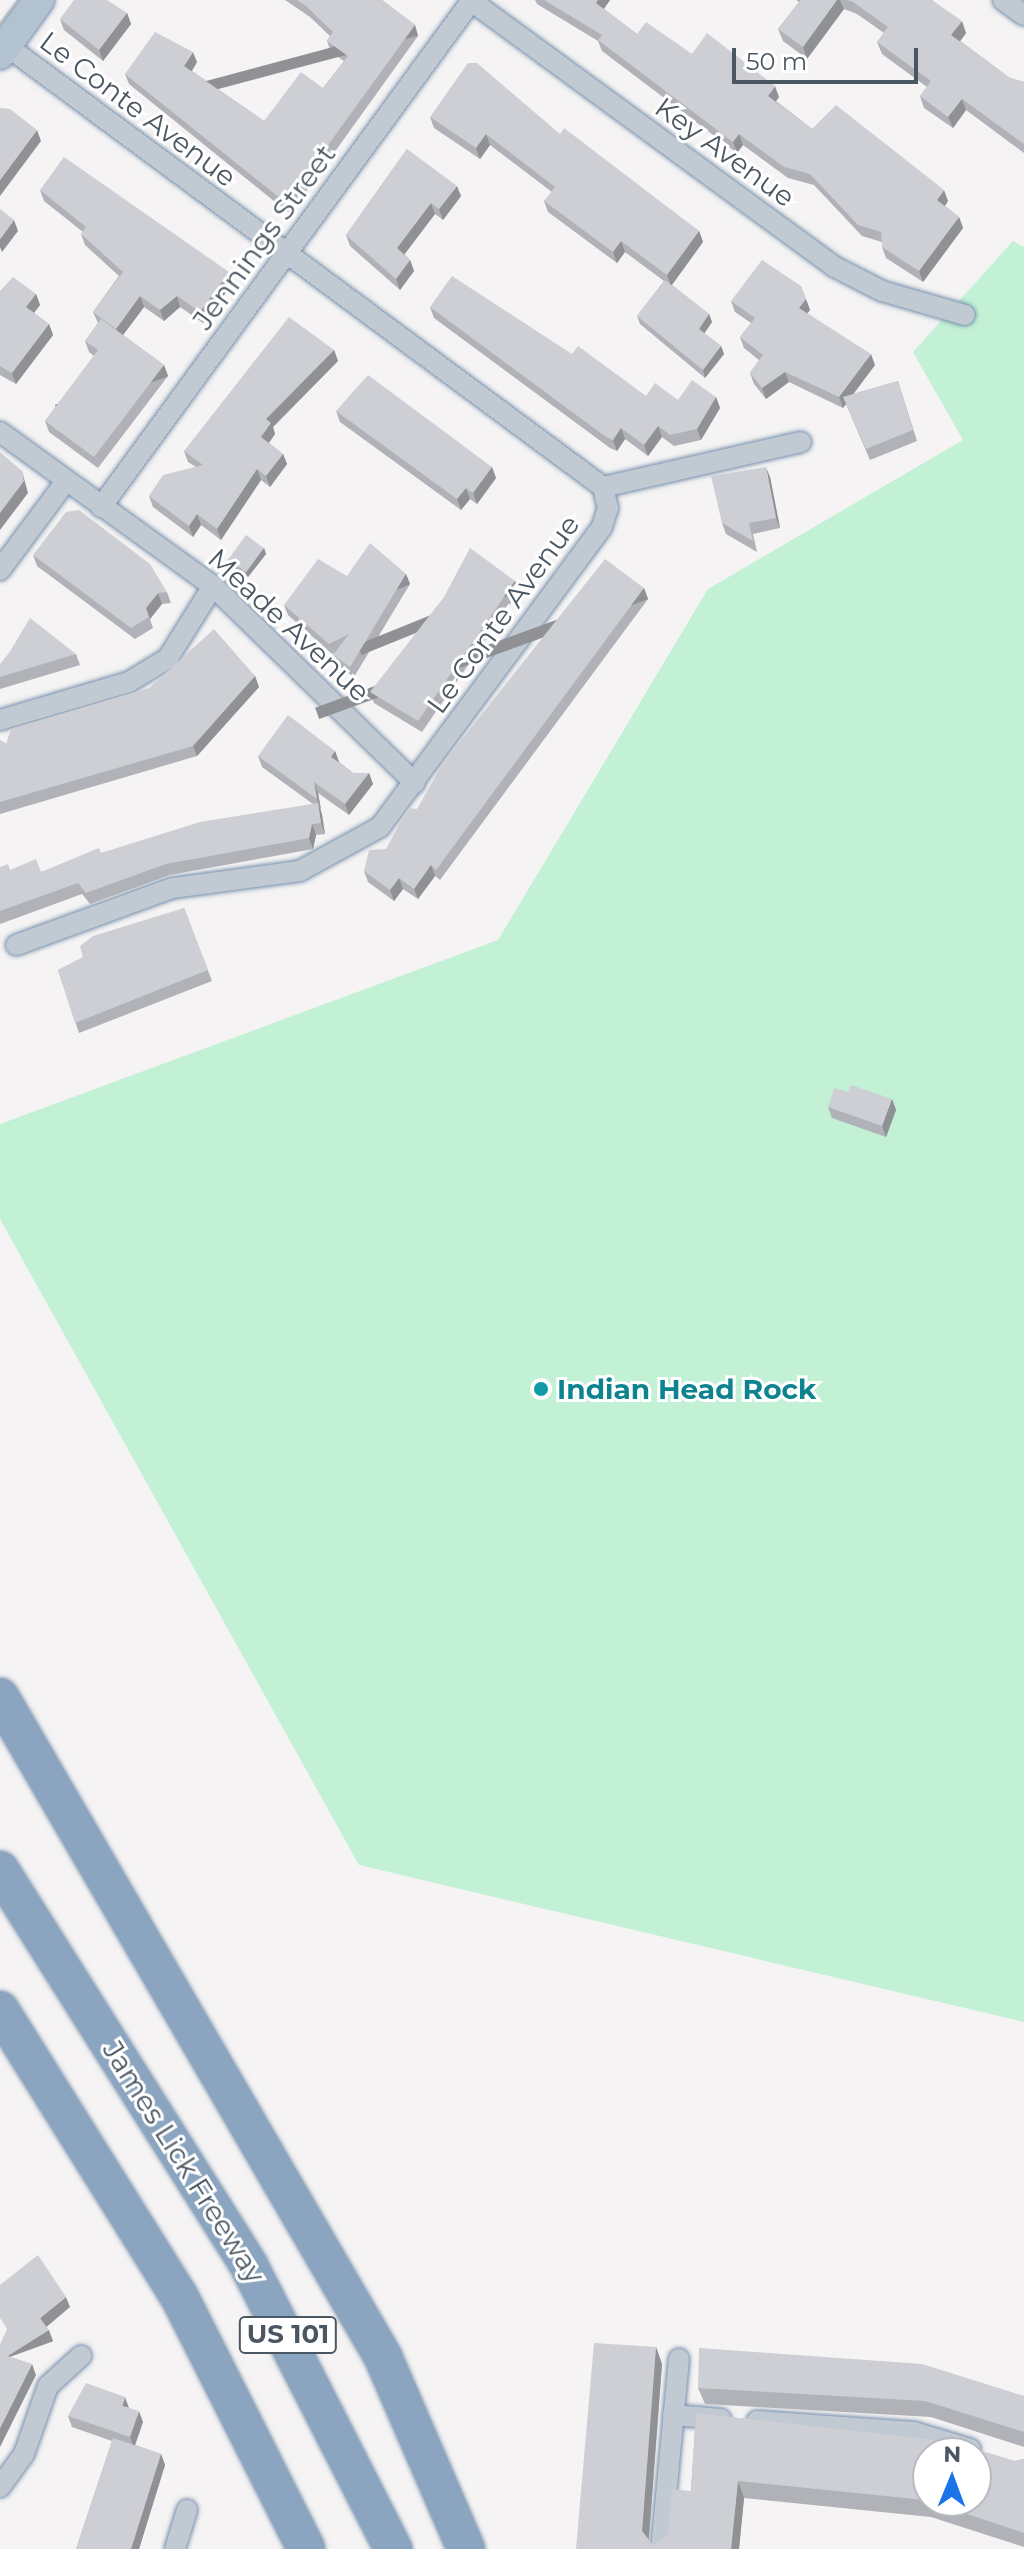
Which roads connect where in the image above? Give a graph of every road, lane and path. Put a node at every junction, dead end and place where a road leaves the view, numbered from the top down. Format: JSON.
{"nodes":[{"id":1,"x":39,"y":0,"type":"edge"},
{"id":2,"x":471,"y":0,"type":"edge"},
{"id":3,"x":1003,"y":0,"type":"edge"},
{"id":4,"x":1024,"y":15,"type":"edge"},
{"id":5,"x":2,"y":47,"type":"edge"},
{"id":6,"x":287,"y":255,"type":"junction"},
{"id":7,"x":965,"y":315,"type":"dead end"},
{"id":8,"x":0,"y":432,"type":"edge"},
{"id":9,"x":801,"y":442,"type":"dead end"},
{"id":10,"x":66,"y":481,"type":"junction"},
{"id":11,"x":603,"y":487,"type":"junction"},
{"id":12,"x":101,"y":507,"type":"junction"},
{"id":13,"x":0,"y":570,"type":"edge"},
{"id":14,"x":213,"y":586,"type":"junction"},
{"id":15,"x":0,"y":720,"type":"edge"},
{"id":16,"x":415,"y":783,"type":"junction"},
{"id":17,"x":16,"y":945,"type":"dead end"},
{"id":18,"x":0,"y":1697,"type":"edge"},
{"id":19,"x":0,"y":1870,"type":"edge"},
{"id":20,"x":0,"y":2010,"type":"edge"},
{"id":21,"x":81,"y":2356,"type":"dead end"},
{"id":22,"x":679,"y":2359,"type":"dead end"},
{"id":23,"x":673,"y":2415,"type":"junction"},
{"id":24,"x":997,"y":2457,"type":"edge"},
{"id":25,"x":0,"y":2487,"type":"edge"},
{"id":26,"x":187,"y":2510,"type":"dead end"},
{"id":27,"x":175,"y":2549,"type":"edge"},
{"id":28,"x":306,"y":2549,"type":"edge"},
{"id":29,"x":393,"y":2549,"type":"edge"},
{"id":30,"x":466,"y":2549,"type":"edge"},
{"id":31,"x":661,"y":2549,"type":"edge"}],
"edges":[{"from":1,"to":5,"type":"main road"},
{"from":2,"to":6,"type":"street","name":"Jennings Street"},
{"from":2,"to":7,"type":"street","name":"Key Avenue"},
{"from":3,"to":4,"type":"street"},
{"from":5,"to":6,"type":"street","name":"Le Conte Avenue"},
{"from":6,"to":11,"type":"street","name":"Le Conte Avenue"},
{"from":6,"to":12,"type":"street","name":"Jennings Street"},
{"from":8,"to":10,"type":"street","name":"Meade Avenue"},
{"from":9,"to":11,"type":"street"},
{"from":10,"to":12,"type":"street","name":"Meade Avenue"},
{"from":10,"to":13,"type":"street"},
{"from":11,"to":16,"type":"street","name":"Le Conte Avenue"},
{"from":12,"to":14,"type":"street","name":"Meade Avenue"},
{"from":14,"to":15,"type":"street"},
{"from":14,"to":16,"type":"street","name":"Meade Avenue"},
{"from":16,"to":17,"type":"street","name":"Le Conte Avenue"},
{"from":18,"to":30,"type":"highway"},
{"from":19,"to":29,"type":"highway","name":"James Lick Freeway","number":"US 101"},
{"from":20,"to":28,"type":"highway","number":"US 101"},
{"from":21,"to":25,"type":"street"},
{"from":22,"to":23,"type":"street"},
{"from":23,"to":24,"type":"street"},
{"from":23,"to":31,"type":"street"},
{"from":26,"to":27,"type":"street"}]}
